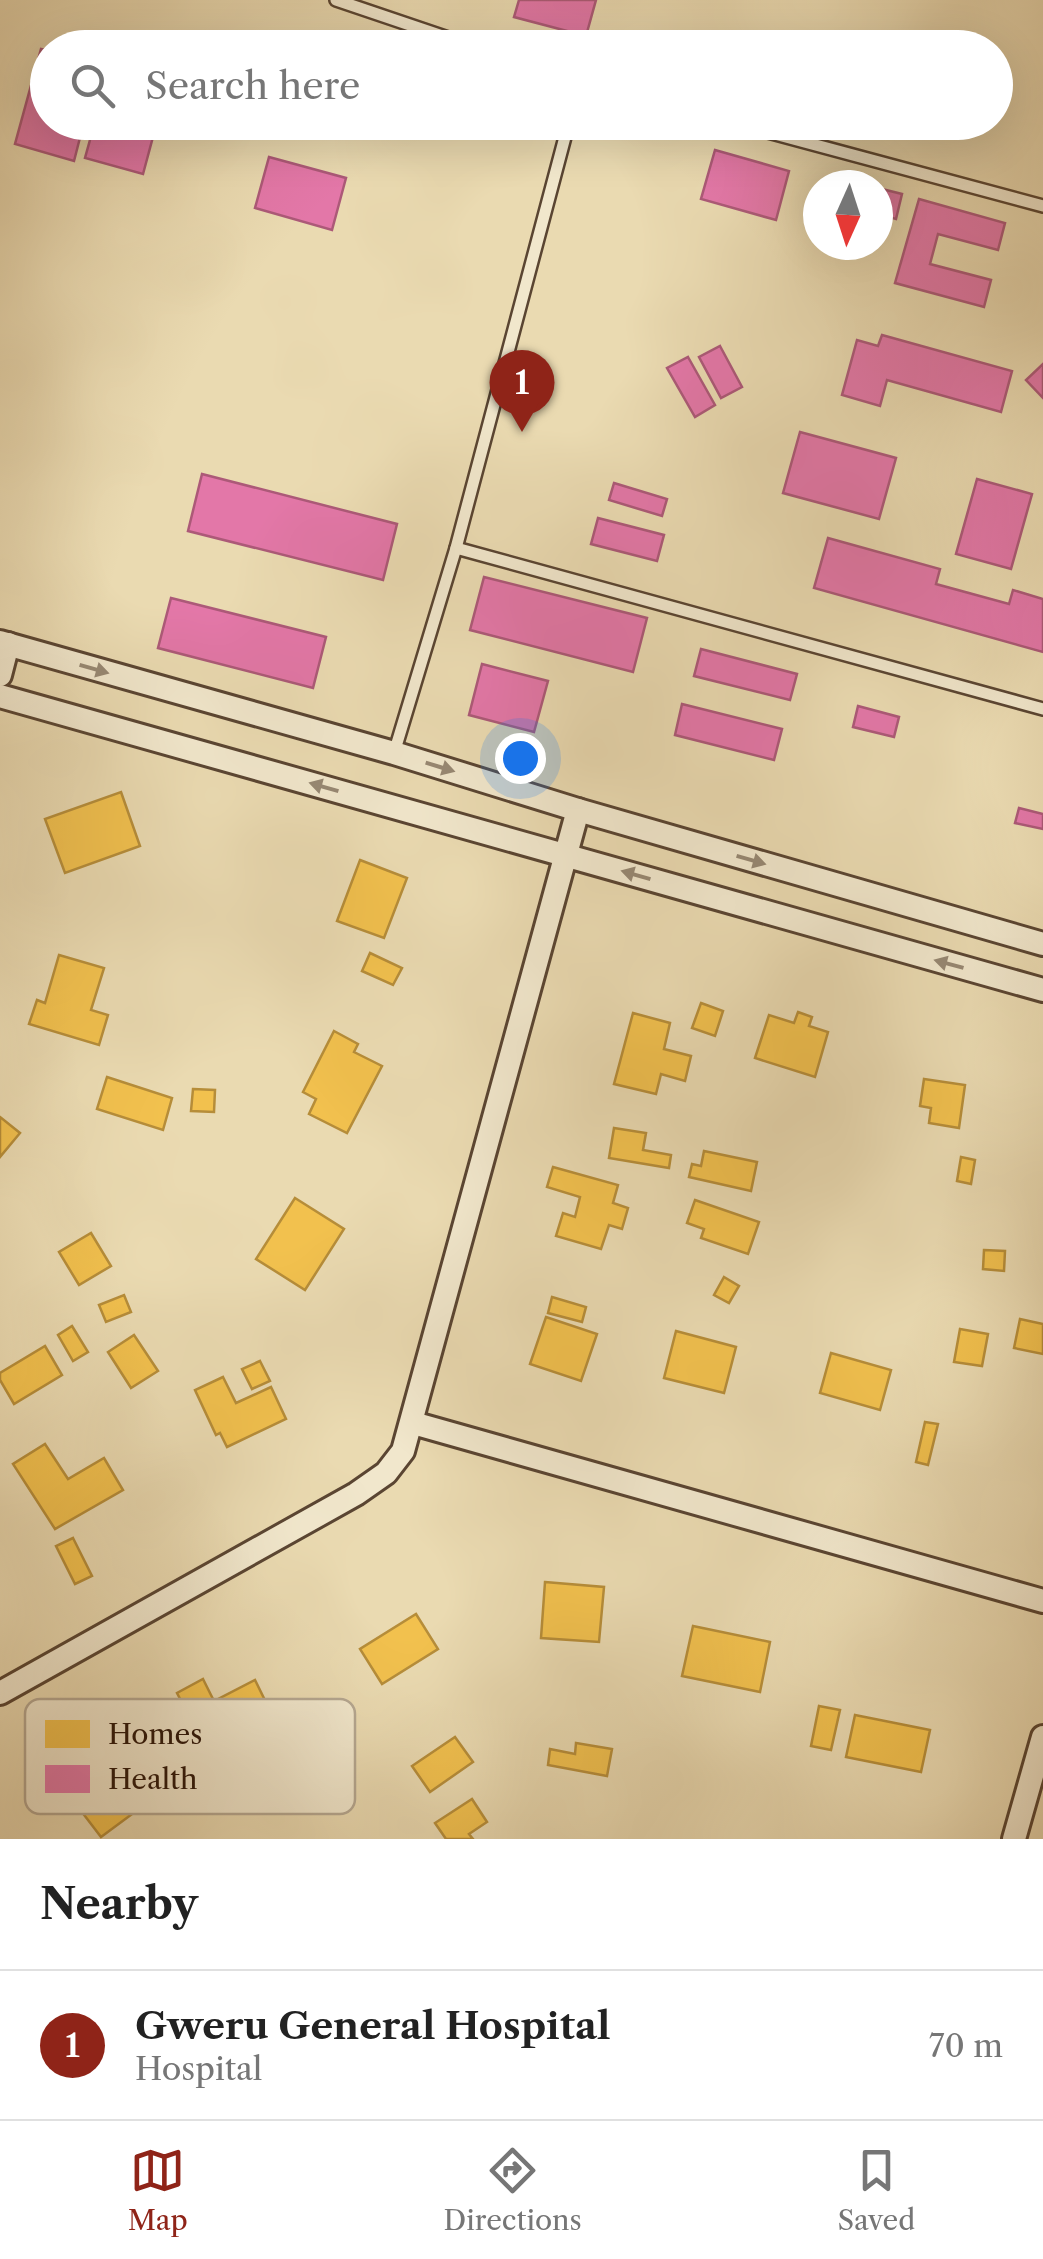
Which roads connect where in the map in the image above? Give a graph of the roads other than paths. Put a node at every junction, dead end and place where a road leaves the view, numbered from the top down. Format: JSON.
{"nodes":[{"id":1,"x":336,"y":0,"type":"edge"},
{"id":2,"x":425,"y":30,"type":"edge"},
{"id":3,"x":564,"y":140,"type":"edge"},
{"id":4,"x":797,"y":140,"type":"edge"},
{"id":5,"x":1043,"y":206,"type":"edge"},
{"id":6,"x":456,"y":548,"type":"junction"},
{"id":7,"x":4,"y":643,"type":"edge"},
{"id":8,"x":0,"y":675,"type":"edge"},
{"id":9,"x":0,"y":696,"type":"edge"},
{"id":10,"x":1043,"y":709,"type":"edge"},
{"id":11,"x":394,"y":753,"type":"junction"},
{"id":12,"x":578,"y":810,"type":"junction"},
{"id":13,"x":566,"y":855,"type":"junction"},
{"id":14,"x":1043,"y":944,"type":"edge"},
{"id":15,"x":1043,"y":990,"type":"edge"},
{"id":16,"x":413,"y":1423,"type":"junction"},
{"id":17,"x":1043,"y":1601,"type":"edge"},
{"id":18,"x":0,"y":1694,"type":"edge"},
{"id":19,"x":1043,"y":1737,"type":"edge"},
{"id":20,"x":1014,"y":1839,"type":"edge"}],
"edges":[{"from":1,"to":2,"type":"lane"},
{"from":3,"to":6,"type":"lane"},
{"from":4,"to":5,"type":"lane"},
{"from":6,"to":10,"type":"lane"},
{"from":6,"to":11,"type":"lane"},
{"from":7,"to":8,"type":"street"},
{"from":7,"to":11,"type":"street","one_way":true},
{"from":13,"to":9,"type":"street","one_way":true},
{"from":11,"to":12,"type":"street","one_way":true},
{"from":12,"to":13,"type":"street"},
{"from":12,"to":14,"type":"street","one_way":true},
{"from":15,"to":13,"type":"street","one_way":true},
{"from":13,"to":16,"type":"street"},
{"from":16,"to":17,"type":"street"},
{"from":16,"to":18,"type":"street"},
{"from":19,"to":20,"type":"street"}]}
